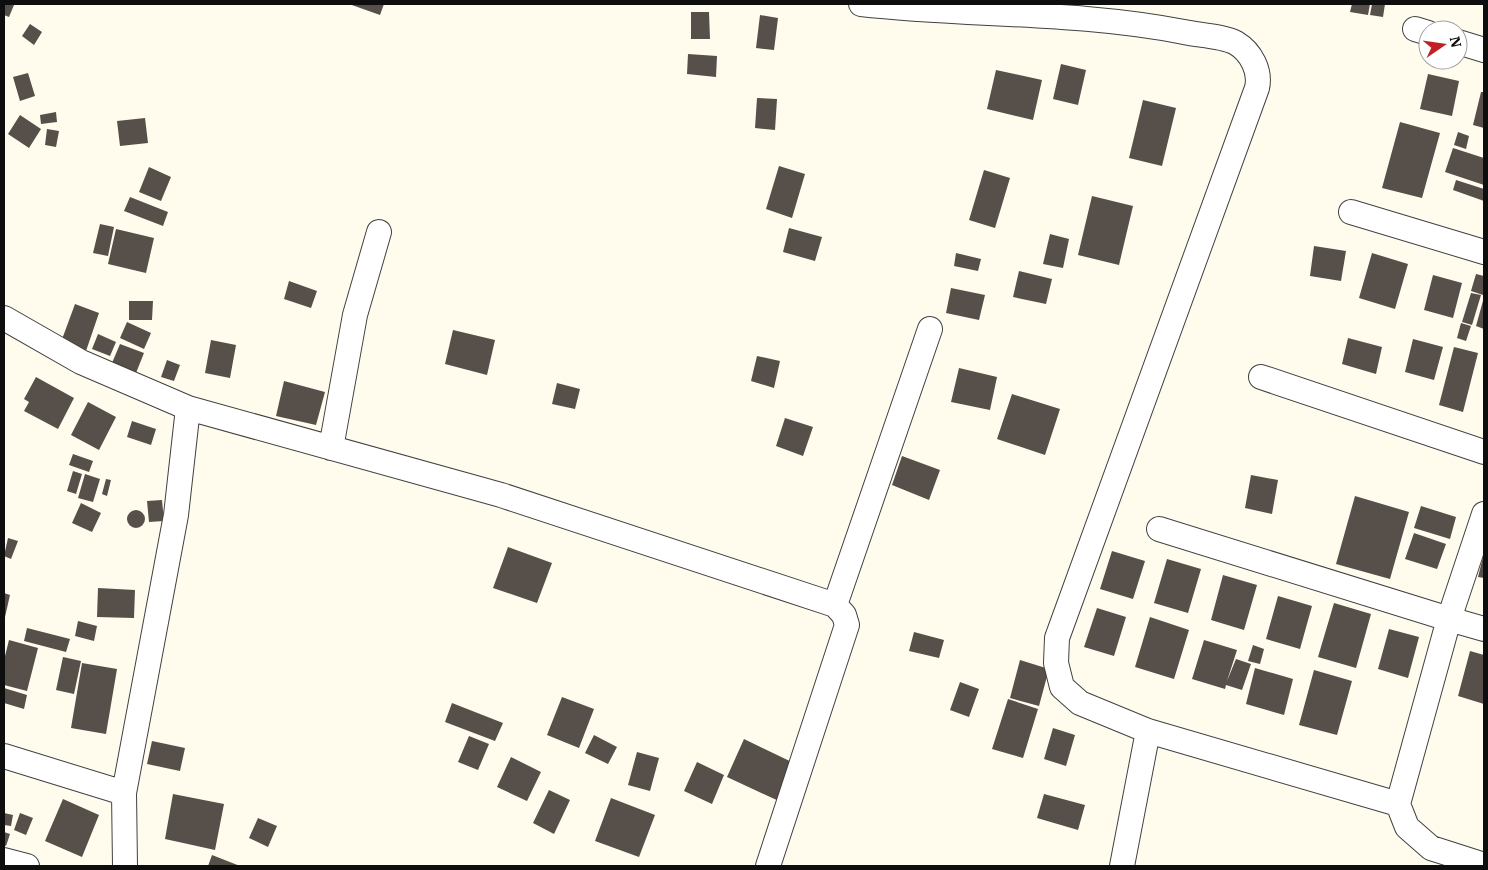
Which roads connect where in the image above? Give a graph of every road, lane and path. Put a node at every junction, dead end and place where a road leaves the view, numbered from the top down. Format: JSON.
{"nodes":[{"id":1,"x":861,"y":4,"type":"edge"},
{"id":2,"x":1468,"y":45,"type":"edge"},
{"id":3,"x":1484,"y":50,"type":"edge"},
{"id":4,"x":1352,"y":212,"type":"dead end"},
{"id":5,"x":379,"y":232,"type":"dead end"},
{"id":6,"x":1484,"y":252,"type":"edge"},
{"id":7,"x":4,"y":318,"type":"edge"},
{"id":8,"x":930,"y":329,"type":"dead end"},
{"id":9,"x":1261,"y":377,"type":"dead end"},
{"id":10,"x":188,"y":408,"type":"junction"},
{"id":11,"x":331,"y":448,"type":"junction"},
{"id":12,"x":1484,"y":452,"type":"edge"},
{"id":13,"x":1484,"y":514,"type":"edge"},
{"id":14,"x":1158,"y":529,"type":"dead end"},
{"id":15,"x":835,"y":605,"type":"junction"},
{"id":16,"x":1449,"y":619,"type":"junction"},
{"id":17,"x":1484,"y":629,"type":"edge"},
{"id":18,"x":1148,"y":731,"type":"junction"},
{"id":19,"x":4,"y":756,"type":"edge"},
{"id":20,"x":124,"y":793,"type":"junction"},
{"id":21,"x":1398,"y":804,"type":"junction"},
{"id":22,"x":4,"y":860,"type":"edge"},
{"id":23,"x":1484,"y":865,"type":"edge"},
{"id":24,"x":27,"y":866,"type":"edge"},
{"id":25,"x":125,"y":866,"type":"edge"},
{"id":26,"x":768,"y":866,"type":"edge"},
{"id":27,"x":1122,"y":866,"type":"edge"}],
"edges":[{"from":1,"to":18,"type":"street"},
{"from":2,"to":3,"type":"street"},
{"from":4,"to":6,"type":"street"},
{"from":5,"to":11,"type":"street"},
{"from":7,"to":10,"type":"street"},
{"from":8,"to":15,"type":"street"},
{"from":9,"to":12,"type":"street"},
{"from":10,"to":11,"type":"street"},
{"from":10,"to":20,"type":"street"},
{"from":11,"to":15,"type":"street"},
{"from":13,"to":16,"type":"street"},
{"from":14,"to":16,"type":"street"},
{"from":15,"to":26,"type":"street"},
{"from":16,"to":17,"type":"street"},
{"from":16,"to":21,"type":"street"},
{"from":18,"to":21,"type":"street"},
{"from":18,"to":27,"type":"street"},
{"from":19,"to":20,"type":"street"},
{"from":20,"to":25,"type":"street"},
{"from":21,"to":23,"type":"street"},
{"from":22,"to":24,"type":"street"}]}
